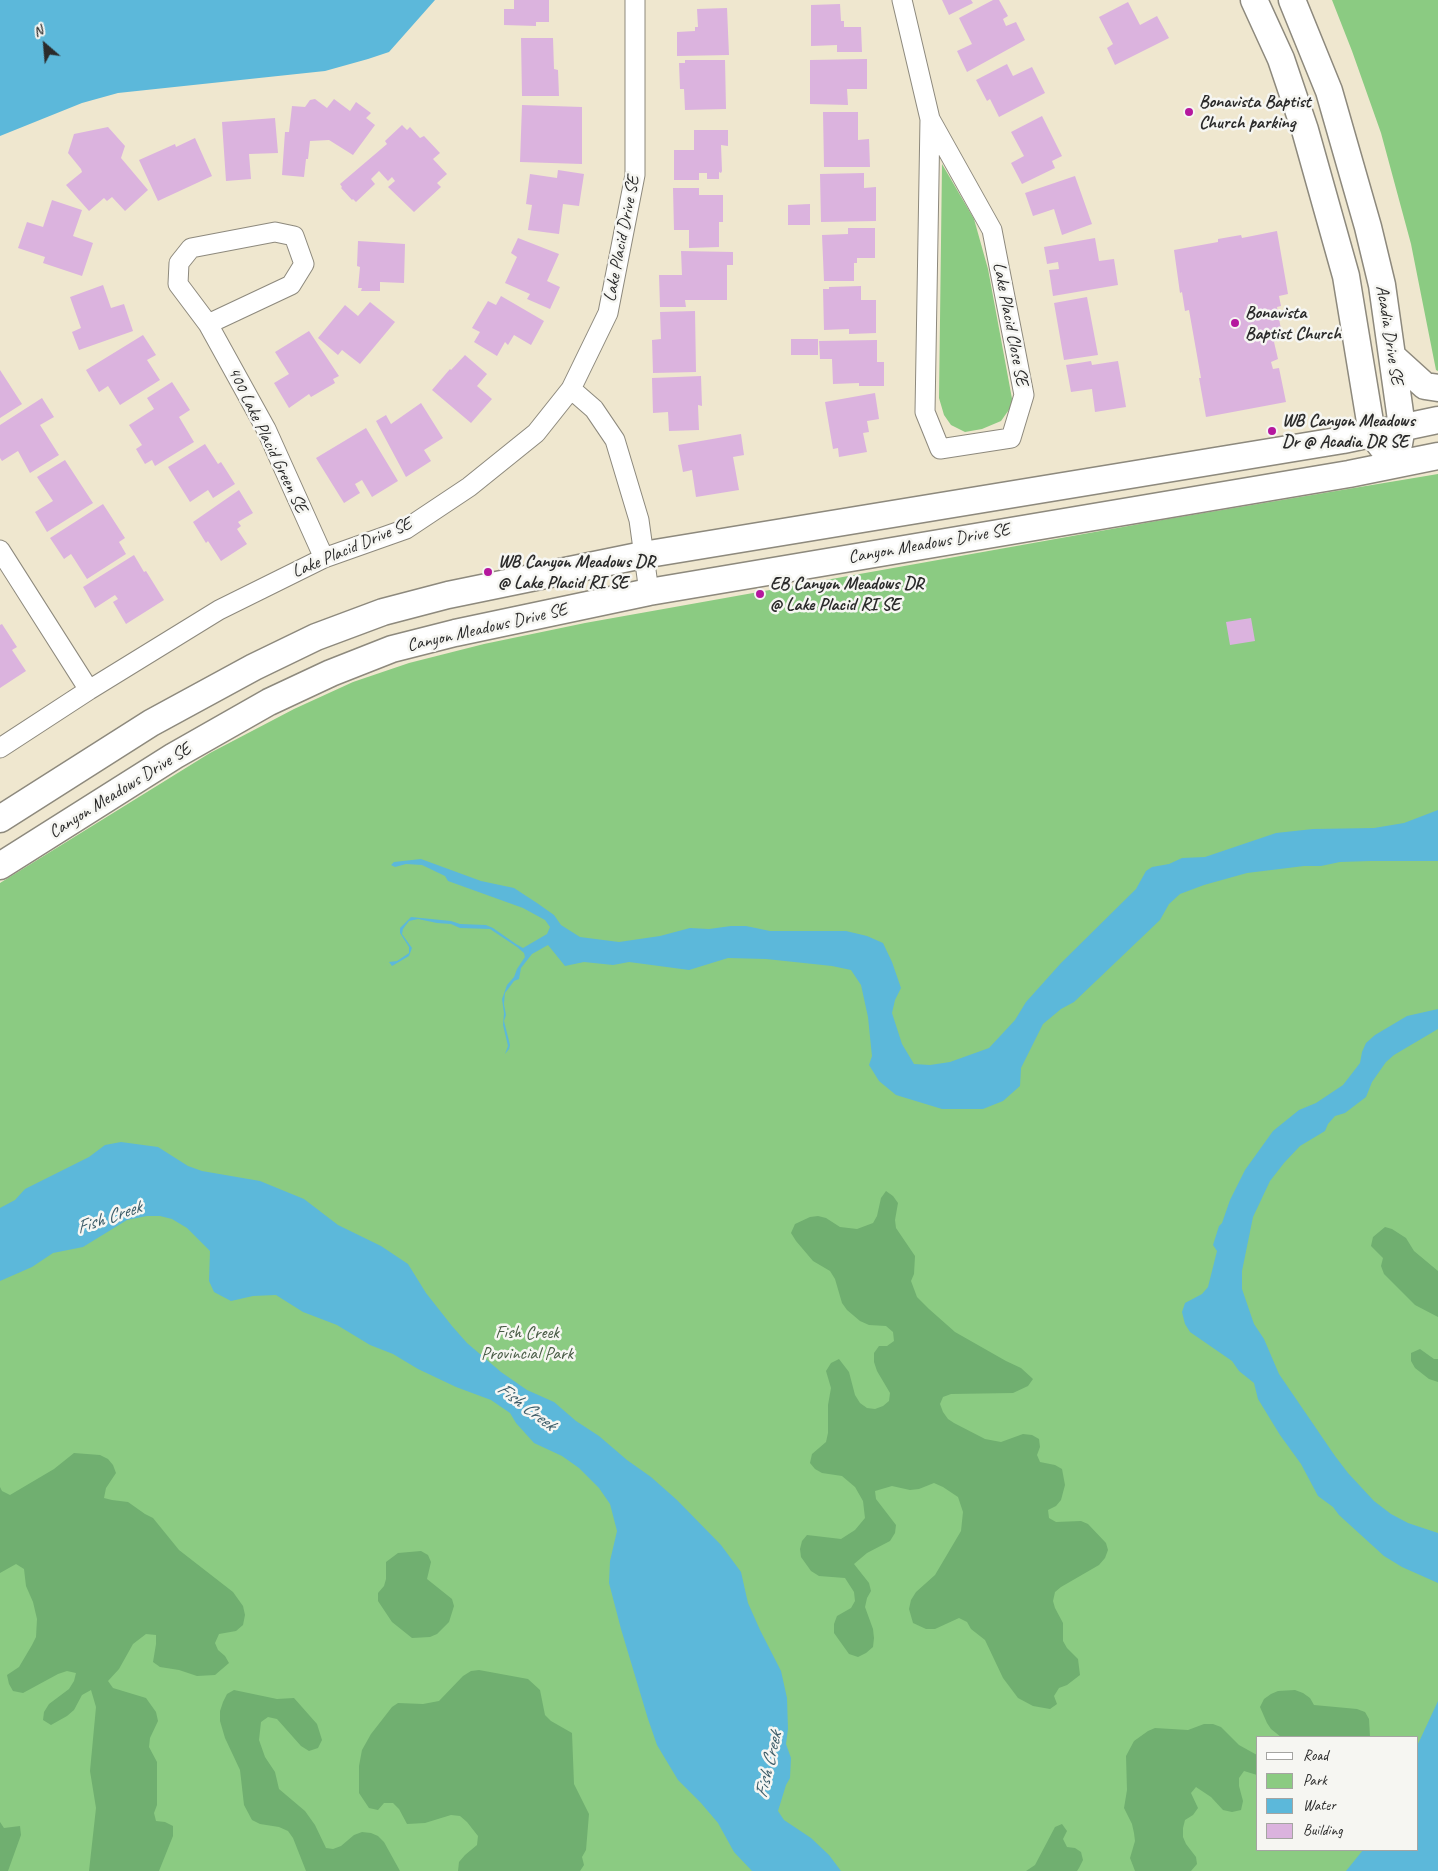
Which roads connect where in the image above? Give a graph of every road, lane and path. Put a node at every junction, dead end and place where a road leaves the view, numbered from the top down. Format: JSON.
{"nodes":[{"id":1,"x":635,"y":0,"type":"edge"},
{"id":2,"x":902,"y":0,"type":"edge"},
{"id":3,"x":1254,"y":0,"type":"edge"},
{"id":4,"x":1292,"y":0,"type":"edge"},
{"id":5,"x":930,"y":119,"type":"junction"},
{"id":6,"x":208,"y":324,"type":"junction"},
{"id":7,"x":1393,"y":357,"type":"junction"},
{"id":8,"x":1438,"y":388,"type":"edge"},
{"id":9,"x":572,"y":389,"type":"junction"},
{"id":10,"x":1438,"y":420,"type":"edge"},
{"id":11,"x":1402,"y":427,"type":"junction"},
{"id":12,"x":1372,"y":434,"type":"junction"},
{"id":13,"x":1438,"y":456,"type":"edge"},
{"id":14,"x":1394,"y":464,"type":"junction"},
{"id":15,"x":0,"y":550,"type":"edge"},
{"id":16,"x":643,"y":555,"type":"junction"},
{"id":17,"x":324,"y":558,"type":"junction"},
{"id":18,"x":649,"y":592,"type":"junction"},
{"id":19,"x":89,"y":690,"type":"junction"},
{"id":20,"x":0,"y":748,"type":"edge"},
{"id":21,"x":0,"y":819,"type":"edge"},
{"id":22,"x":0,"y":866,"type":"edge"}],
"edges":[{"from":1,"to":9,"type":"street","name":"Lake Placid Drive SE"},
{"from":2,"to":5,"type":"street","name":"Lake Placid Close SE"},
{"from":3,"to":12,"type":"main road","name":"Acadia Drive SE"},
{"from":4,"to":7,"type":"main road","name":"Acadia Drive SE"},
{"from":5,"to":5,"type":"street","name":"Lake Placid Close SE"},
{"from":6,"to":6,"type":"street","name":"400 Lake Placid Green SE"},
{"from":6,"to":17,"type":"street","name":"400 Lake Placid Green SE"},
{"from":7,"to":8,"type":"main road"},
{"from":7,"to":11,"type":"main road","name":"Acadia Drive SE"},
{"from":9,"to":16,"type":"street"},
{"from":9,"to":17,"type":"street","name":"Lake Placid Drive SE"},
{"from":10,"to":11,"type":"main road","name":"Canyon Meadows Drive SE"},
{"from":11,"to":12,"type":"main road","name":"Canyon Meadows Drive SE"},
{"from":11,"to":14,"type":"main road","name":"Acadia Drive SE"},
{"from":12,"to":14,"type":"main road","name":"Acadia Drive SE"},
{"from":12,"to":16,"type":"main road","name":"Canyon Meadows Drive SE"},
{"from":13,"to":14,"type":"main road","name":"Canyon Meadows Drive SE"},
{"from":14,"to":18,"type":"main road","name":"Canyon Meadows Drive SE"},
{"from":15,"to":19,"type":"street"},
{"from":16,"to":18,"type":"street"},
{"from":16,"to":21,"type":"main road","name":"Canyon Meadows Drive SE"},
{"from":17,"to":19,"type":"street","name":"Lake Placid Drive SE"},
{"from":18,"to":22,"type":"main road","name":"Canyon Meadows Drive SE"},
{"from":19,"to":20,"type":"street","name":"Lake Placid Drive SE"}]}
